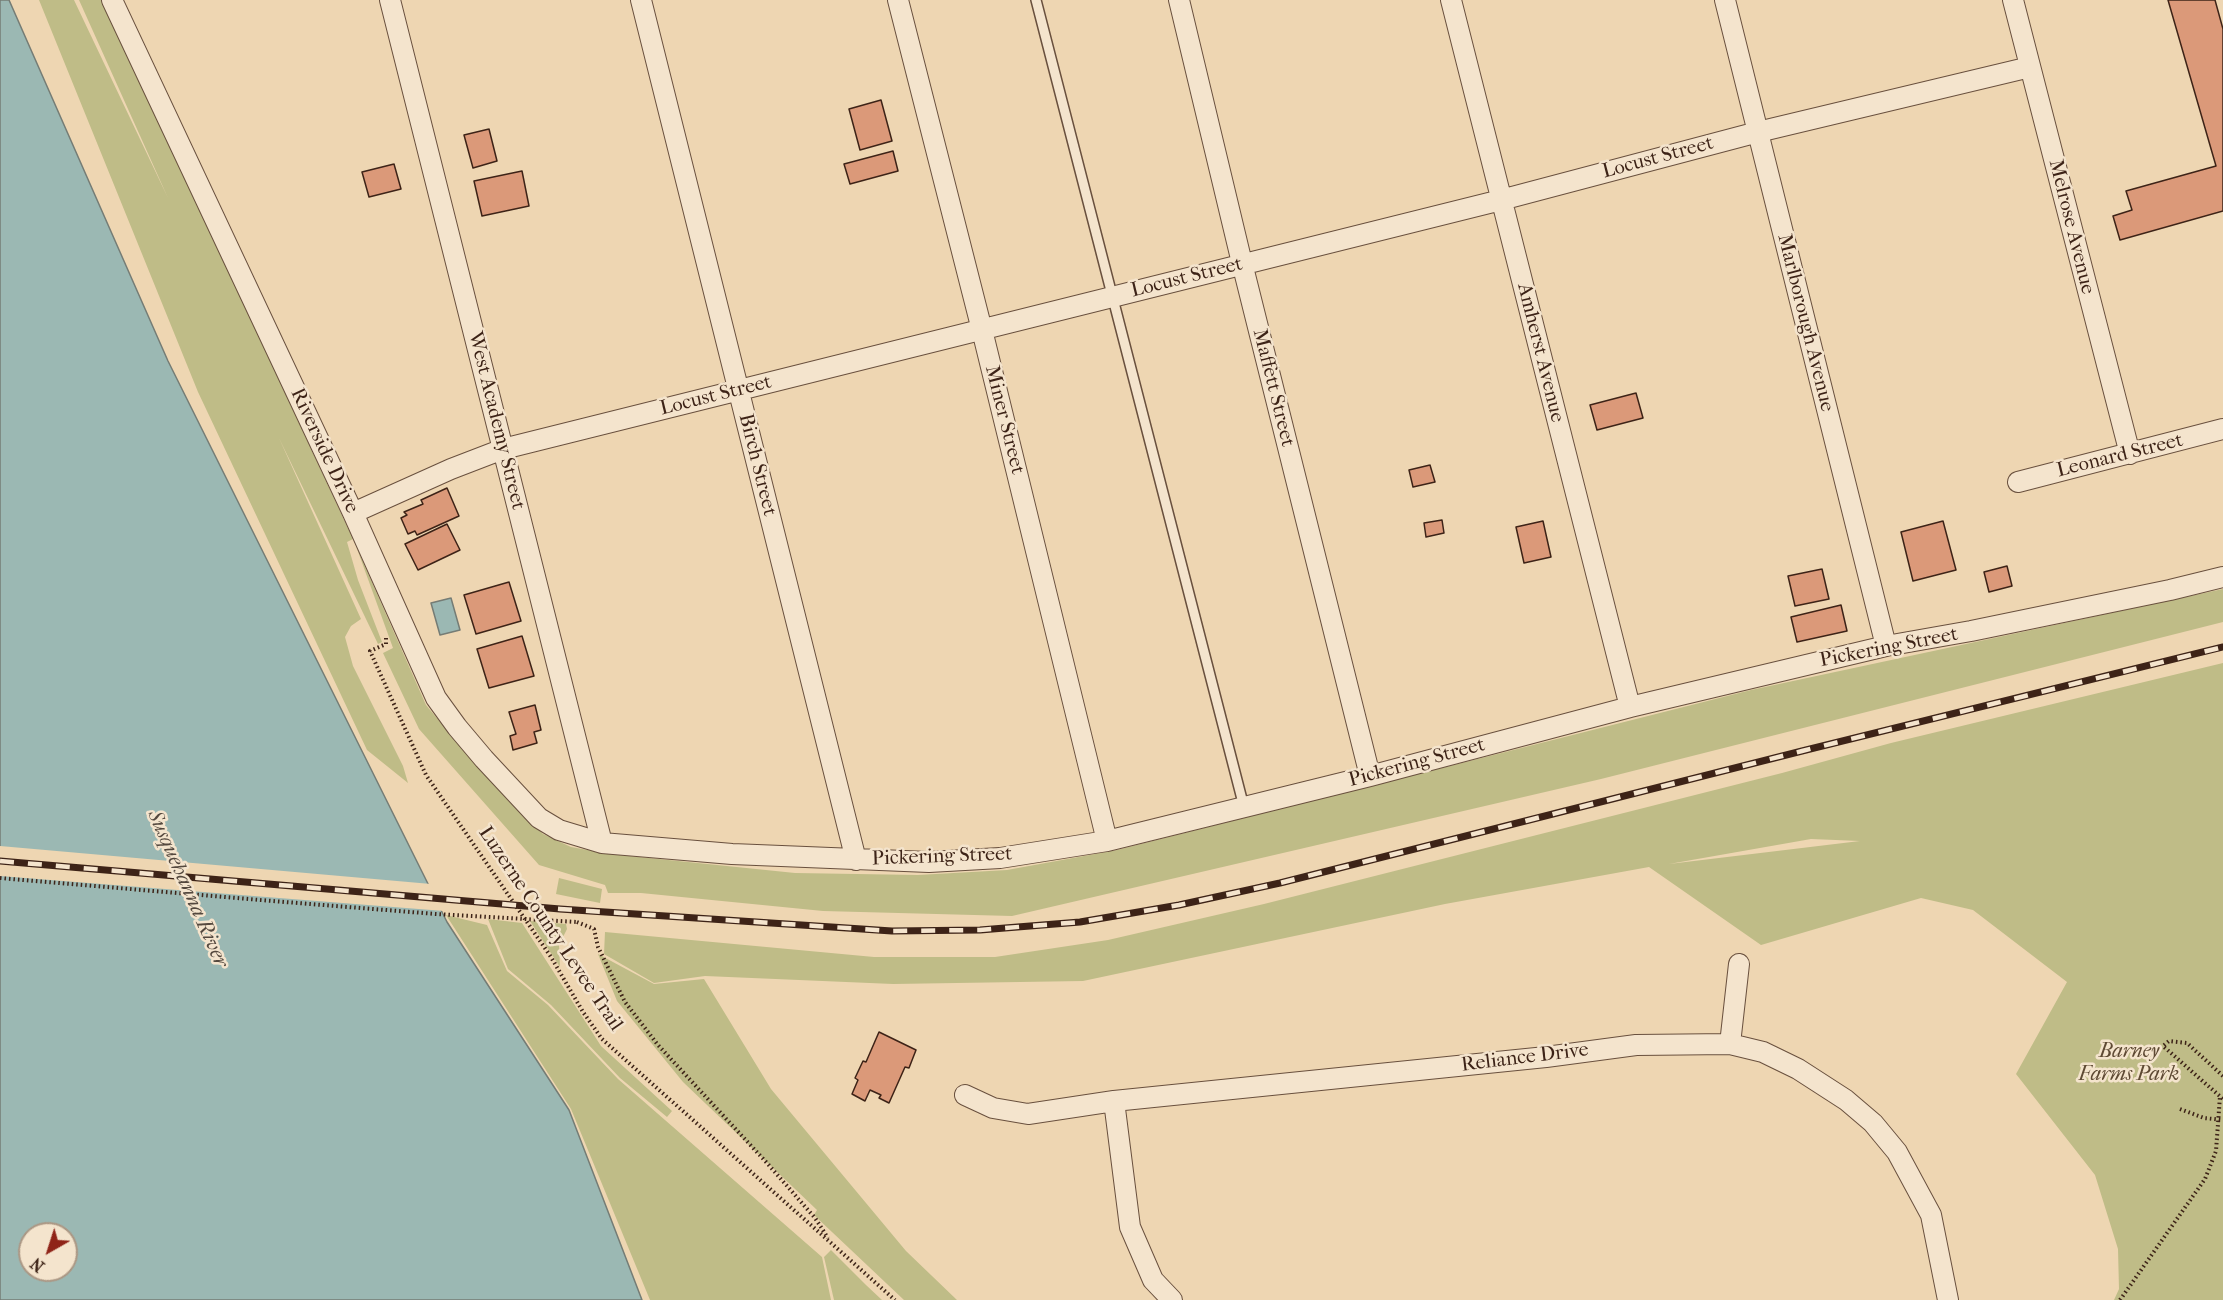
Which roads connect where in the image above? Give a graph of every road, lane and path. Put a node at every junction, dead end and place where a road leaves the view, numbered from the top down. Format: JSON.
{"nodes":[{"id":1,"x":112,"y":0,"type":"edge"},
{"id":2,"x":390,"y":0,"type":"edge"},
{"id":3,"x":641,"y":0,"type":"edge"},
{"id":4,"x":898,"y":0,"type":"edge"},
{"id":5,"x":1036,"y":0,"type":"edge"},
{"id":6,"x":1179,"y":0,"type":"edge"},
{"id":7,"x":1451,"y":0,"type":"edge"},
{"id":8,"x":1725,"y":0,"type":"edge"},
{"id":9,"x":2013,"y":0,"type":"edge"},
{"id":10,"x":2030,"y":67,"type":"junction"},
{"id":11,"x":1758,"y":132,"type":"junction"},
{"id":12,"x":1501,"y":200,"type":"junction"},
{"id":13,"x":1242,"y":263,"type":"junction"},
{"id":14,"x":1112,"y":297,"type":"junction"},
{"id":15,"x":982,"y":330,"type":"junction"},
{"id":16,"x":738,"y":391,"type":"junction"},
{"id":17,"x":2223,"y":429,"type":"edge"},
{"id":18,"x":503,"y":449,"type":"junction"},
{"id":19,"x":2130,"y":454,"type":"junction"},
{"id":20,"x":2018,"y":482,"type":"dead end"},
{"id":21,"x":353,"y":513,"type":"junction"},
{"id":22,"x":2223,"y":577,"type":"edge"},
{"id":23,"x":1886,"y":645,"type":"junction"},
{"id":24,"x":370,"y":651,"type":"dead end"},
{"id":25,"x":1630,"y":706,"type":"junction"},
{"id":26,"x":1370,"y":776,"type":"junction"},
{"id":27,"x":1244,"y":807,"type":"junction"},
{"id":28,"x":1107,"y":841,"type":"junction"},
{"id":29,"x":602,"y":843,"type":"junction"},
{"id":30,"x":856,"y":860,"type":"junction"},
{"id":31,"x":0,"y":878,"type":"edge"},
{"id":32,"x":1739,"y":964,"type":"dead end"},
{"id":33,"x":1730,"y":1044,"type":"junction"},
{"id":34,"x":2223,"y":1076,"type":"edge"},
{"id":35,"x":965,"y":1095,"type":"dead end"},
{"id":36,"x":2222,"y":1098,"type":"edge"},
{"id":37,"x":1114,"y":1101,"type":"junction"},
{"id":38,"x":2180,"y":1109,"type":"dead end"},
{"id":39,"x":2221,"y":1119,"type":"edge"},
{"id":40,"x":831,"y":1243,"type":"junction"},
{"id":41,"x":896,"y":1300,"type":"edge"},
{"id":42,"x":1172,"y":1300,"type":"edge"},
{"id":43,"x":1948,"y":1300,"type":"edge"},
{"id":44,"x":2120,"y":1300,"type":"edge"}],
"edges":[{"from":1,"to":21,"type":"street","name":"Riverside Drive"},
{"from":2,"to":18,"type":"street","name":"West Academy Street"},
{"from":3,"to":16,"type":"street","name":"Birch Street"},
{"from":4,"to":15,"type":"street","name":"Miner Street"},
{"from":5,"to":14,"type":"lane"},
{"from":6,"to":13,"type":"street","name":"Maffett Street"},
{"from":7,"to":12,"type":"street","name":"Amherst Avenue"},
{"from":8,"to":11,"type":"street","name":"Marlborough Avenue"},
{"from":9,"to":10,"type":"street","name":"Melrose Avenue"},
{"from":10,"to":11,"type":"street","name":"Locust Street"},
{"from":10,"to":19,"type":"street","name":"Melrose Avenue"},
{"from":11,"to":12,"type":"street","name":"Locust Street"},
{"from":11,"to":23,"type":"street","name":"Marlborough Avenue"},
{"from":12,"to":13,"type":"street","name":"Locust Street"},
{"from":12,"to":25,"type":"street","name":"Amherst Avenue"},
{"from":13,"to":14,"type":"street","name":"Locust Street"},
{"from":13,"to":26,"type":"street","name":"Maffett Street"},
{"from":14,"to":15,"type":"street","name":"Locust Street"},
{"from":14,"to":27,"type":"lane"},
{"from":15,"to":16,"type":"street","name":"Locust Street"},
{"from":15,"to":28,"type":"street","name":"Miner Street"},
{"from":16,"to":18,"type":"street","name":"Locust Street"},
{"from":16,"to":30,"type":"street","name":"Birch Street"},
{"from":17,"to":19,"type":"street","name":"Leonard Street"},
{"from":18,"to":21,"type":"street","name":"Locust Street"},
{"from":18,"to":29,"type":"street","name":"West Academy Street"},
{"from":19,"to":20,"type":"street","name":"Leonard Street"},
{"from":21,"to":29,"type":"street","name":"Riverside Drive"},
{"from":22,"to":23,"type":"street","name":"Pickering Street"},
{"from":23,"to":25,"type":"street","name":"Pickering Street"},
{"from":24,"to":40,"type":"path","name":"Luzerne County Levee Trail"},
{"from":25,"to":26,"type":"street","name":"Pickering Street"},
{"from":26,"to":27,"type":"street","name":"Pickering Street"},
{"from":27,"to":28,"type":"street","name":"Pickering Street"},
{"from":28,"to":30,"type":"street","name":"Pickering Street"},
{"from":29,"to":30,"type":"street","name":"Pickering Street"},
{"from":31,"to":40,"type":"path","bridge":true},
{"from":32,"to":33,"type":"street"},
{"from":33,"to":37,"type":"street","name":"Reliance Drive"},
{"from":33,"to":43,"type":"street","name":"Reliance Drive"},
{"from":34,"to":36,"type":"path"},
{"from":35,"to":37,"type":"street","name":"Reliance Drive"},
{"from":36,"to":39,"type":"path"},
{"from":37,"to":42,"type":"street"},
{"from":38,"to":39,"type":"path"},
{"from":39,"to":44,"type":"path"},
{"from":40,"to":41,"type":"path","name":"Luzerne County Levee Trail"}]}
